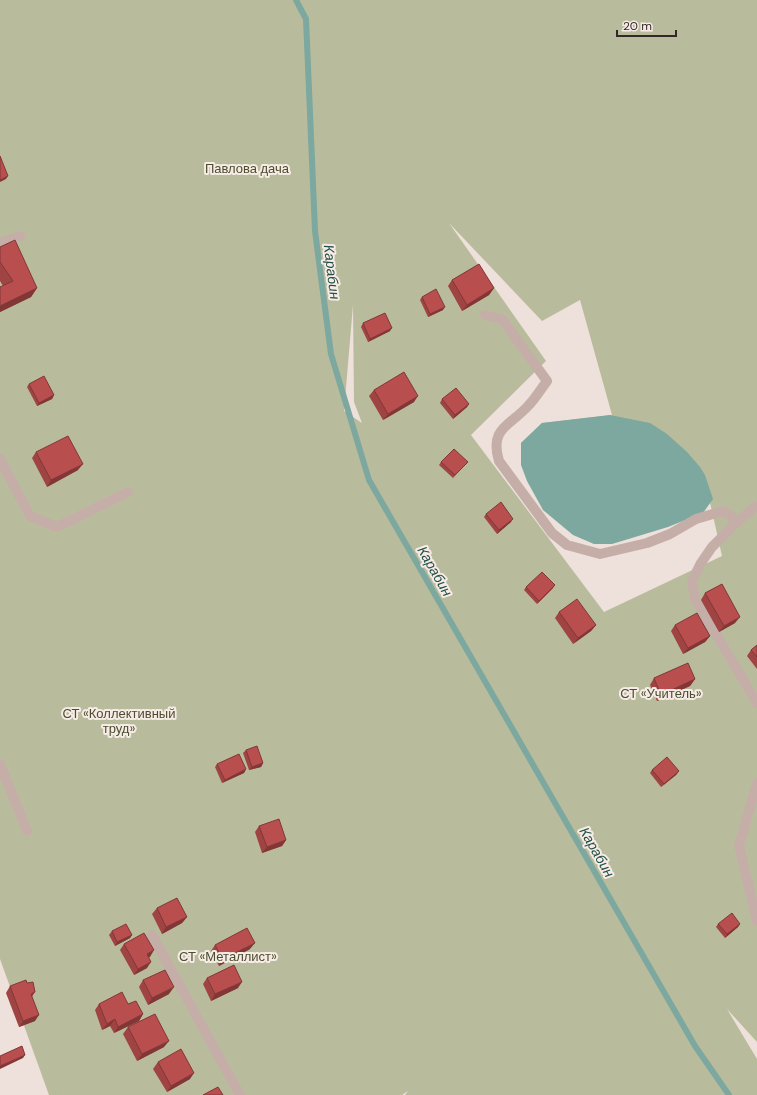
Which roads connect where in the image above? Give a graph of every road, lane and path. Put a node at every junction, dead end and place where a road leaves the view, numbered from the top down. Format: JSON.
{"nodes":[{"id":1,"x":20,"y":236,"type":"dead end"},
{"id":2,"x":0,"y":243,"type":"edge"},
{"id":3,"x":485,"y":315,"type":"dead end"},
{"id":4,"x":0,"y":459,"type":"edge"},
{"id":5,"x":128,"y":492,"type":"dead end"},
{"id":6,"x":757,"y":506,"type":"edge"},
{"id":7,"x":736,"y":523,"type":"junction"},
{"id":8,"x":757,"y":703,"type":"edge"},
{"id":9,"x":0,"y":764,"type":"edge"},
{"id":10,"x":757,"y":783,"type":"edge"},
{"id":11,"x":27,"y":831,"type":"dead end"},
{"id":12,"x":757,"y":921,"type":"edge"},
{"id":13,"x":152,"y":935,"type":"dead end"},
{"id":14,"x":240,"y":1095,"type":"edge"}],
"edges":[{"from":1,"to":2,"type":"street"},
{"from":3,"to":7,"type":"street"},
{"from":4,"to":5,"type":"street"},
{"from":6,"to":7,"type":"street"},
{"from":7,"to":8,"type":"street"},
{"from":9,"to":11,"type":"street"},
{"from":10,"to":12,"type":"street"},
{"from":13,"to":14,"type":"street"}]}
